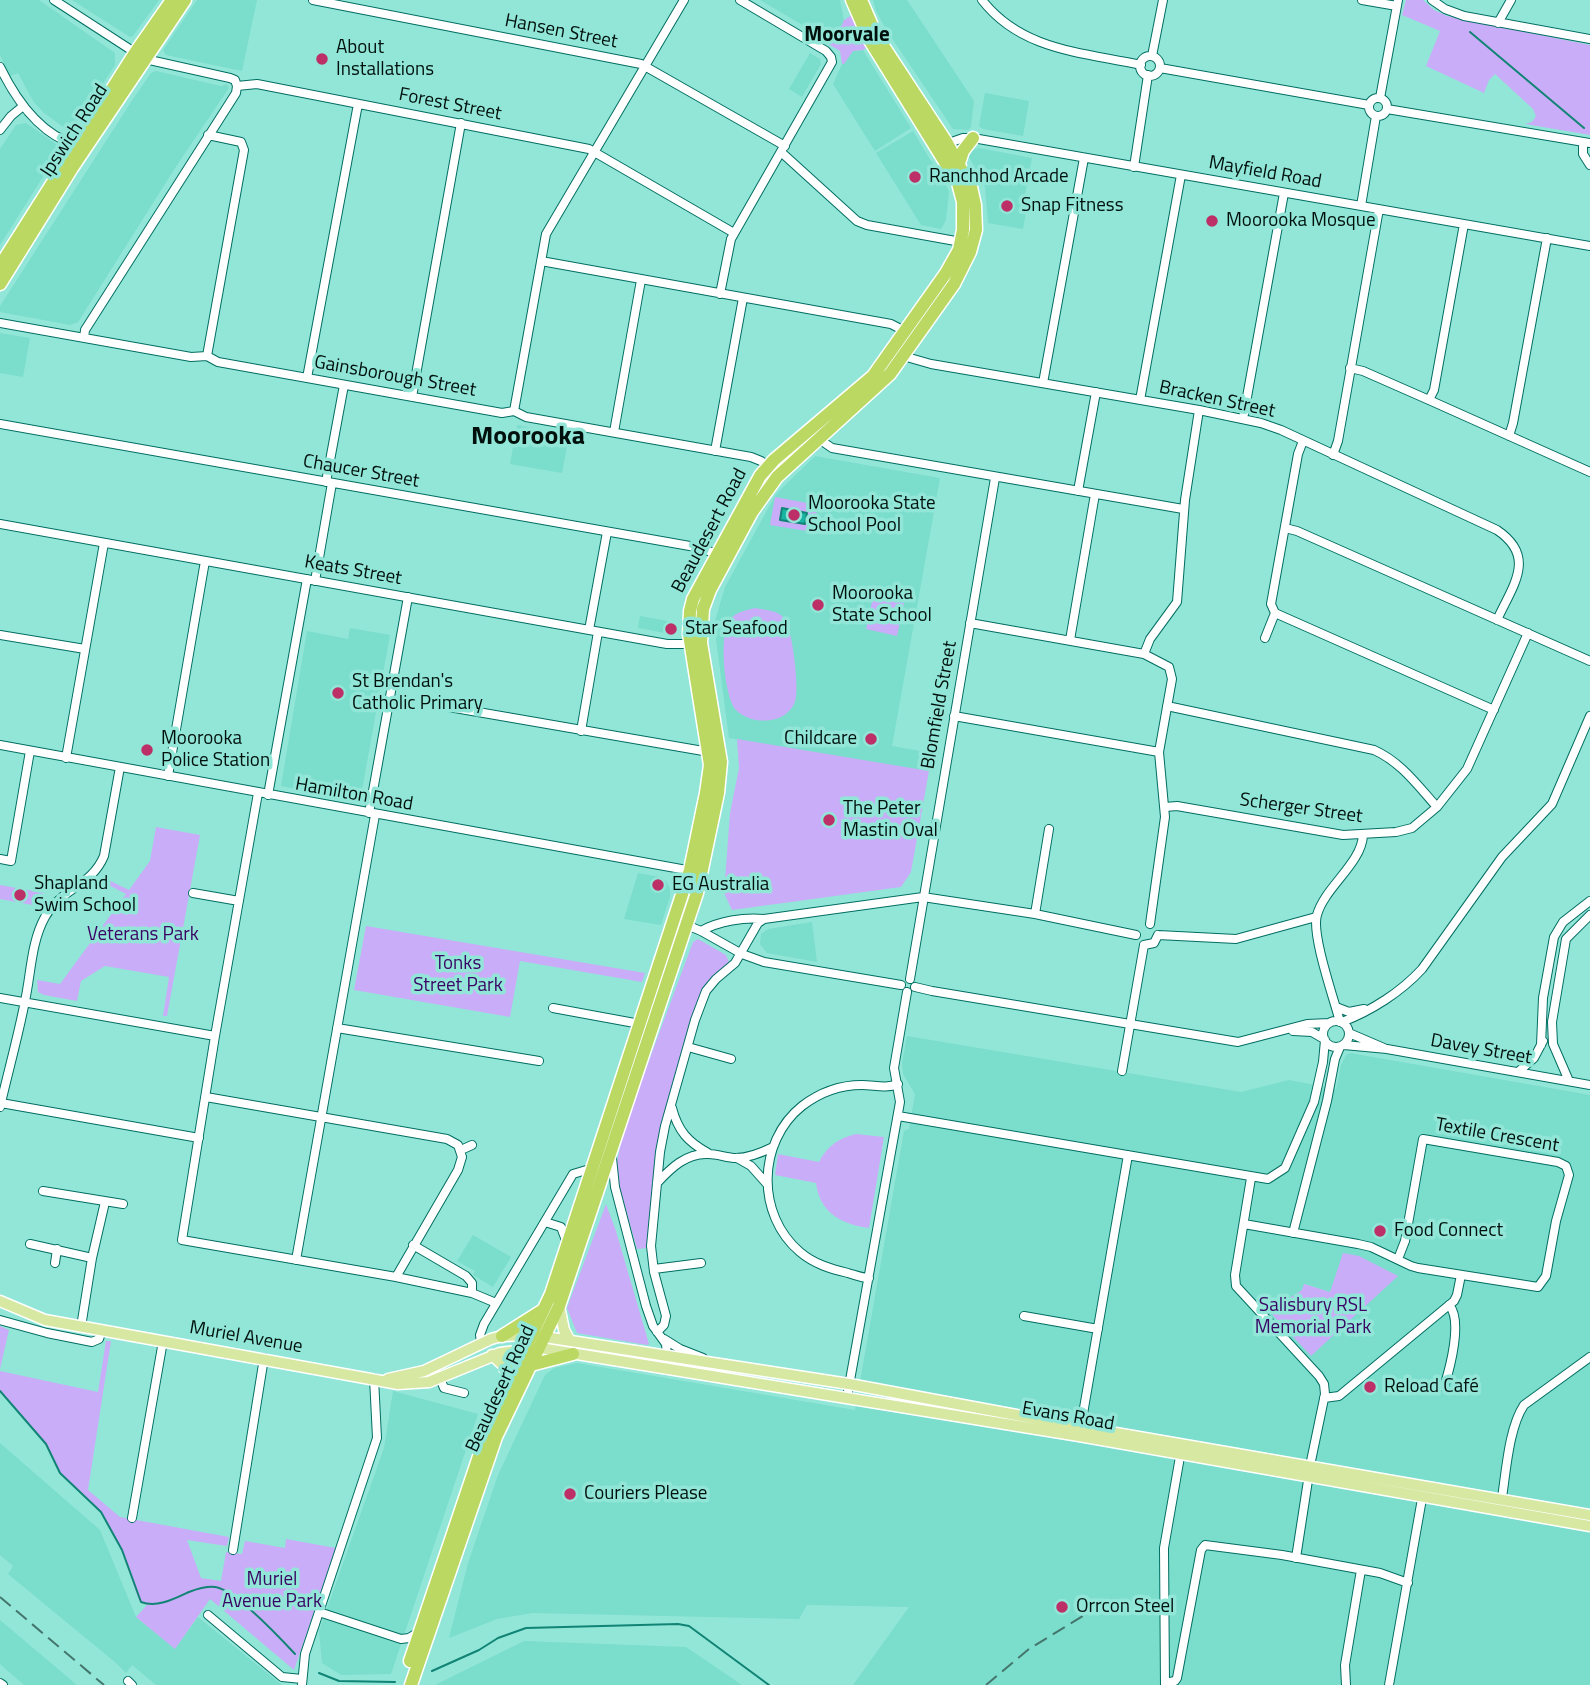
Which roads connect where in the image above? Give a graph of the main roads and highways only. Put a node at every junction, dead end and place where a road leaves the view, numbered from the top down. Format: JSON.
{"nodes":[{"id":1,"x":172,"y":0,"type":"edge"},
{"id":2,"x":185,"y":0,"type":"edge"},
{"id":3,"x":852,"y":0,"type":"edge"},
{"id":4,"x":862,"y":0,"type":"edge"},
{"id":5,"x":140,"y":56,"type":"junction"},
{"id":6,"x":973,"y":138,"type":"road end"},
{"id":7,"x":942,"y":146,"type":"junction"},
{"id":8,"x":959,"y":163,"type":"junction"},
{"id":9,"x":0,"y":266,"type":"edge"},
{"id":10,"x":0,"y":284,"type":"edge"},
{"id":11,"x":911,"y":334,"type":"junction"},
{"id":12,"x":900,"y":351,"type":"junction"},
{"id":13,"x":695,"y":643,"type":"junction"},
{"id":14,"x":696,"y":871,"type":"junction"},
{"id":15,"x":680,"y":923,"type":"junction"},
{"id":16,"x":3,"y":1303,"type":"edge"},
{"id":17,"x":559,"y":1306,"type":"junction"},
{"id":18,"x":545,"y":1310,"type":"junction"},
{"id":19,"x":502,"y":1336,"type":"junction"},
{"id":20,"x":539,"y":1340,"type":"junction"},
{"id":21,"x":526,"y":1348,"type":"junction"},
{"id":22,"x":571,"y":1348,"type":"junction"},
{"id":23,"x":492,"y":1356,"type":"junction"},
{"id":24,"x":666,"y":1362,"type":"junction"},
{"id":25,"x":531,"y":1365,"type":"junction"},
{"id":26,"x":379,"y":1379,"type":"junction"},
{"id":27,"x":508,"y":1384,"type":"junction"},
{"id":28,"x":1080,"y":1432,"type":"junction"},
{"id":29,"x":1501,"y":1505,"type":"junction"},
{"id":30,"x":1590,"y":1515,"type":"edge"},
{"id":31,"x":1590,"y":1526,"type":"edge"},
{"id":32,"x":440,"y":1607,"type":"junction"},
{"id":33,"x":412,"y":1665,"type":"junction"},
{"id":34,"x":403,"y":1685,"type":"edge"},
{"id":35,"x":411,"y":1685,"type":"edge"},
{"id":36,"x":420,"y":1685,"type":"edge"}],
"edges":[{"from":1,"to":5,"type":"highway","name":"Ipswich Road"},
{"from":2,"to":5,"type":"highway","name":"Ipswich Road"},
{"from":3,"to":7,"type":"highway","name":"Beaudesert Road"},
{"from":4,"to":7,"type":"highway","name":"Beaudesert Road"},
{"from":5,"to":9,"type":"highway","name":"Ipswich Road"},
{"from":5,"to":10,"type":"highway","name":"Ipswich Road"},
{"from":6,"to":8,"type":"highway"},
{"from":7,"to":8,"type":"highway","name":"Beaudesert Road"},
{"from":7,"to":11,"type":"highway","name":"Beaudesert Road"},
{"from":8,"to":11,"type":"highway","name":"Beaudesert Road"},
{"from":11,"to":12,"type":"highway","name":"Beaudesert Road"},
{"from":12,"to":13,"type":"highway","name":"Beaudesert Road"},
{"from":12,"to":13,"type":"highway","name":"Beaudesert Road"},
{"from":13,"to":14,"type":"highway","name":"Beaudesert Road"},
{"from":13,"to":14,"type":"highway","name":"Beaudesert Road"},
{"from":14,"to":15,"type":"highway","name":"Beaudesert Road"},
{"from":15,"to":17,"type":"highway","name":"Beaudesert Road"},
{"from":15,"to":18,"type":"highway","name":"Beaudesert Road"},
{"from":16,"to":26,"type":"main road","name":"Muriel Avenue"},
{"from":17,"to":20,"type":"highway","name":"Beaudesert Road"},
{"from":17,"to":22,"type":"main road"},
{"from":18,"to":19,"type":"highway"},
{"from":18,"to":20,"type":"highway","name":"Beaudesert Road"},
{"from":19,"to":20,"type":"main road","name":"Muriel Avenue"},
{"from":19,"to":26,"type":"main road","name":"Muriel Avenue"},
{"from":20,"to":21,"type":"highway","name":"Beaudesert Road"},
{"from":20,"to":22,"type":"main road","name":"Evans Road"},
{"from":20,"to":25,"type":"highway","name":"Beaudesert Road"},
{"from":21,"to":23,"type":"main road","name":"Muriel Avenue"},
{"from":21,"to":27,"type":"highway","name":"Beaudesert Road"},
{"from":22,"to":24,"type":"main road","name":"Evans Road"},
{"from":22,"to":24,"type":"main road","name":"Evans Road"},
{"from":22,"to":25,"type":"highway"},
{"from":23,"to":26,"type":"main road","name":"Muriel Avenue"},
{"from":23,"to":27,"type":"main road"},
{"from":24,"to":28,"type":"main road","name":"Evans Road"},
{"from":24,"to":28,"type":"main road","name":"Evans Road"},
{"from":25,"to":32,"type":"highway","name":"Beaudesert Road"},
{"from":27,"to":33,"type":"highway","name":"Beaudesert Road"},
{"from":28,"to":29,"type":"main road","name":"Evans Road"},
{"from":29,"to":30,"type":"main road","name":"Evans Road"},
{"from":29,"to":31,"type":"main road","name":"Evans Road"},
{"from":32,"to":33,"type":"highway","name":"Beaudesert Road"},
{"from":32,"to":36,"type":"highway"},
{"from":33,"to":34,"type":"highway","name":"Beaudesert Road"},
{"from":33,"to":35,"type":"highway","name":"Beaudesert Road"}]}
